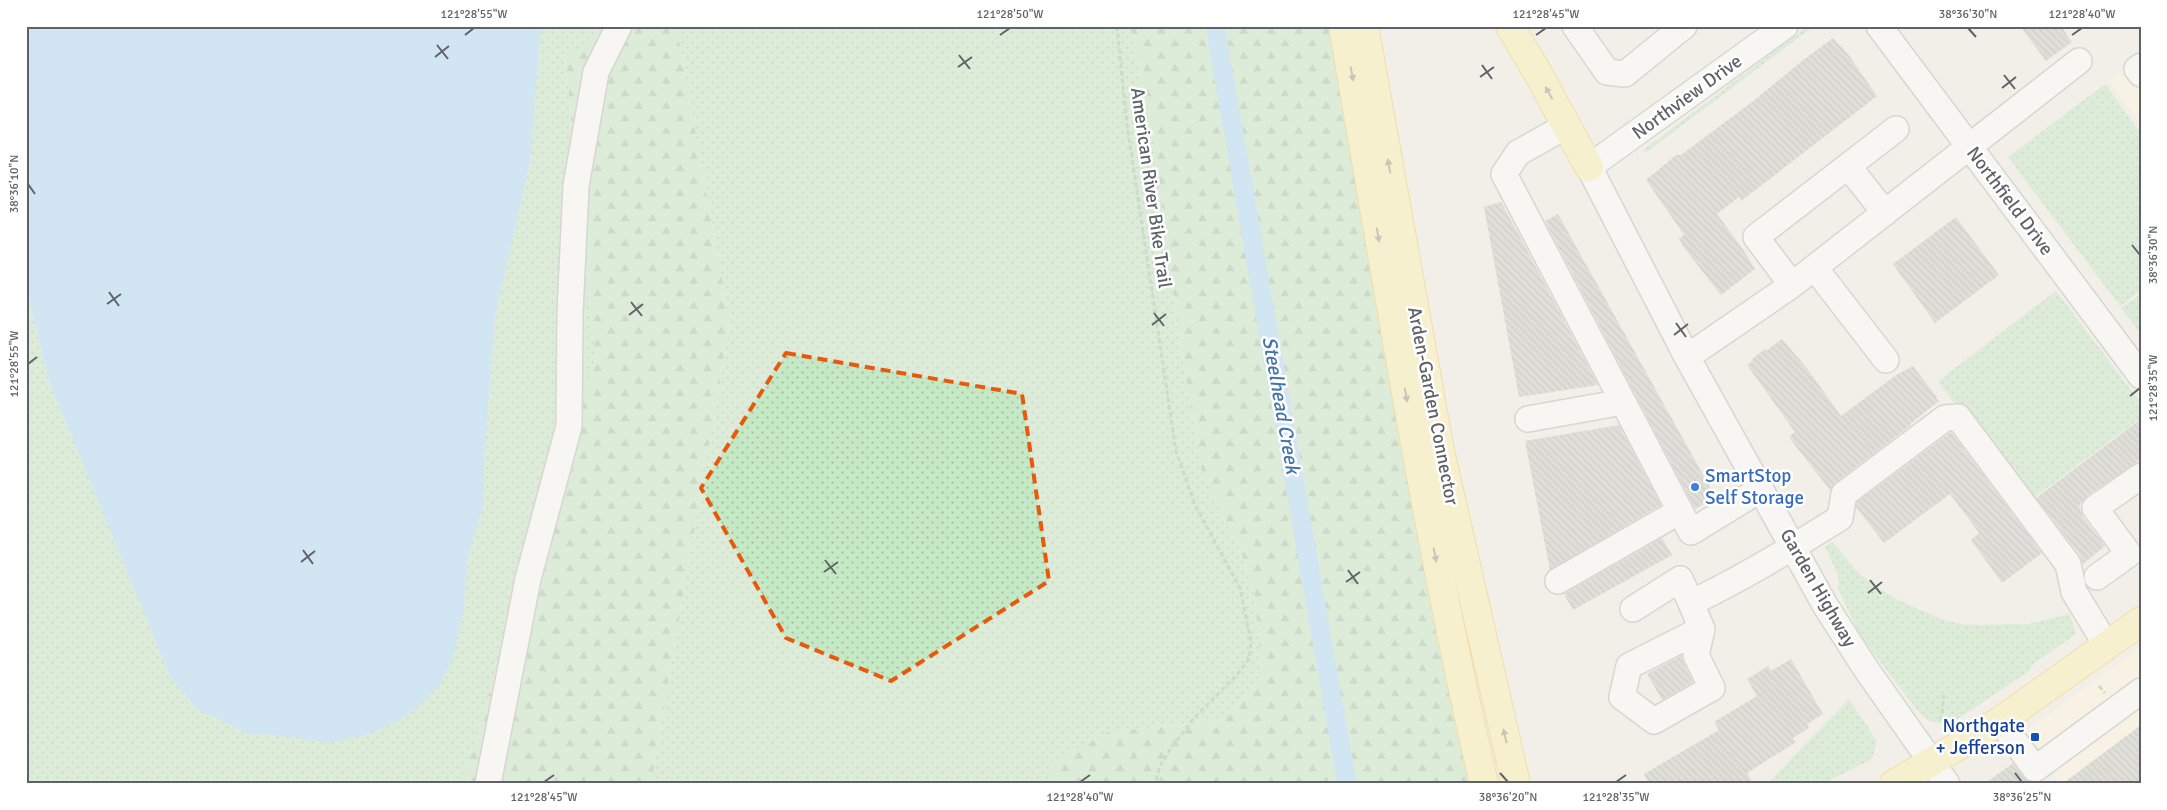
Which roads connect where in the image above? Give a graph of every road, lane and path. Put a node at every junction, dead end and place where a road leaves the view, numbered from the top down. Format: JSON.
{"nodes":[{"id":1,"x":619,"y":26,"type":"edge"},
{"id":2,"x":1117,"y":26,"type":"edge"},
{"id":3,"x":1343,"y":26,"type":"edge"},
{"id":4,"x":1364,"y":26,"type":"edge"},
{"id":5,"x":1510,"y":26,"type":"edge"},
{"id":6,"x":1575,"y":26,"type":"edge"},
{"id":7,"x":1684,"y":26,"type":"edge"},
{"id":8,"x":1879,"y":26,"type":"edge"},
{"id":9,"x":1768,"y":31,"type":"edge"},
{"id":10,"x":2079,"y":61,"type":"dead end"},
{"id":11,"x":2141,"y":66,"type":"edge"},
{"id":12,"x":2141,"y":74,"type":"edge"},
{"id":13,"x":1566,"y":126,"type":"junction"},
{"id":14,"x":1896,"y":129,"type":"dead end"},
{"id":15,"x":1970,"y":148,"type":"junction"},
{"id":16,"x":1848,"y":166,"type":"junction"},
{"id":17,"x":1589,"y":167,"type":"junction"},
{"id":18,"x":1885,"y":213,"type":"junction"},
{"id":19,"x":1815,"y":268,"type":"junction"},
{"id":20,"x":1792,"y":285,"type":"junction"},
{"id":21,"x":1688,"y":358,"type":"junction"},
{"id":22,"x":1886,"y":360,"type":"dead end"},
{"id":23,"x":2141,"y":376,"type":"edge"},
{"id":24,"x":1623,"y":402,"type":"junction"},
{"id":25,"x":1528,"y":419,"type":"dead end"},
{"id":26,"x":2141,"y":476,"type":"edge"},
{"id":27,"x":1761,"y":489,"type":"junction"},
{"id":28,"x":1680,"y":511,"type":"junction"},
{"id":29,"x":1793,"y":547,"type":"junction"},
{"id":30,"x":2137,"y":557,"type":"edge"},
{"id":31,"x":2097,"y":577,"type":"dead end"},
{"id":32,"x":1558,"y":581,"type":"dead end"},
{"id":33,"x":1692,"y":603,"type":"junction"},
{"id":34,"x":1633,"y":609,"type":"dead end"},
{"id":35,"x":2141,"y":621,"type":"edge"},
{"id":36,"x":1702,"y":629,"type":"dead end"},
{"id":37,"x":2107,"y":646,"type":"junction"},
{"id":38,"x":2141,"y":691,"type":"edge"},
{"id":39,"x":1944,"y":695,"type":"dead end"},
{"id":40,"x":1941,"y":721,"type":"dead end"},
{"id":41,"x":2000,"y":721,"type":"junction"},
{"id":42,"x":1939,"y":773,"type":"edge"},
{"id":43,"x":488,"y":784,"type":"edge"},
{"id":44,"x":1155,"y":784,"type":"edge"},
{"id":45,"x":1484,"y":784,"type":"edge"},
{"id":46,"x":1516,"y":784,"type":"edge"},
{"id":47,"x":1894,"y":784,"type":"edge"}],
"edges":[{"from":1,"to":43,"type":"street"},
{"from":2,"to":44,"type":"path","name":"American River Bike Trail"},
{"from":3,"to":45,"type":"main road","name":"Arden-Garden Connector","one_way":true},
{"from":46,"to":4,"type":"main road","name":"Arden-Garden Connector","one_way":true},
{"from":13,"to":5,"type":"main road","one_way":true},
{"from":6,"to":7,"type":"street"},
{"from":8,"to":15,"type":"street","name":"Northfield Drive"},
{"from":9,"to":17,"type":"street","name":"Northview Drive"},
{"from":10,"to":15,"type":"street"},
{"from":11,"to":12,"type":"street"},
{"from":13,"to":17,"type":"main road"},
{"from":13,"to":24,"type":"street"},
{"from":14,"to":16,"type":"street"},
{"from":15,"to":18,"type":"street"},
{"from":15,"to":23,"type":"street","name":"Northfield Drive"},
{"from":16,"to":18,"type":"street"},
{"from":16,"to":20,"type":"street"},
{"from":17,"to":21,"type":"street","name":"Garden Highway"},
{"from":18,"to":19,"type":"street"},
{"from":19,"to":20,"type":"street"},
{"from":19,"to":22,"type":"street"},
{"from":20,"to":21,"type":"street"},
{"from":21,"to":27,"type":"street","name":"Garden Highway"},
{"from":24,"to":25,"type":"street"},
{"from":24,"to":28,"type":"street"},
{"from":26,"to":30,"type":"street"},
{"from":27,"to":28,"type":"street"},
{"from":27,"to":29,"type":"street","name":"Garden Highway"},
{"from":28,"to":32,"type":"street"},
{"from":29,"to":33,"type":"street"},
{"from":29,"to":37,"type":"street"},
{"from":29,"to":42,"type":"street","name":"Garden Highway"},
{"from":30,"to":31,"type":"street"},
{"from":33,"to":34,"type":"street"},
{"from":33,"to":36,"type":"street"},
{"from":35,"to":37,"type":"main road"},
{"from":37,"to":41,"type":"main road"},
{"from":38,"to":41,"type":"street"},
{"from":39,"to":40,"type":"path"},
{"from":41,"to":42,"type":"main road"},
{"from":42,"to":47,"type":"main road"}]}
